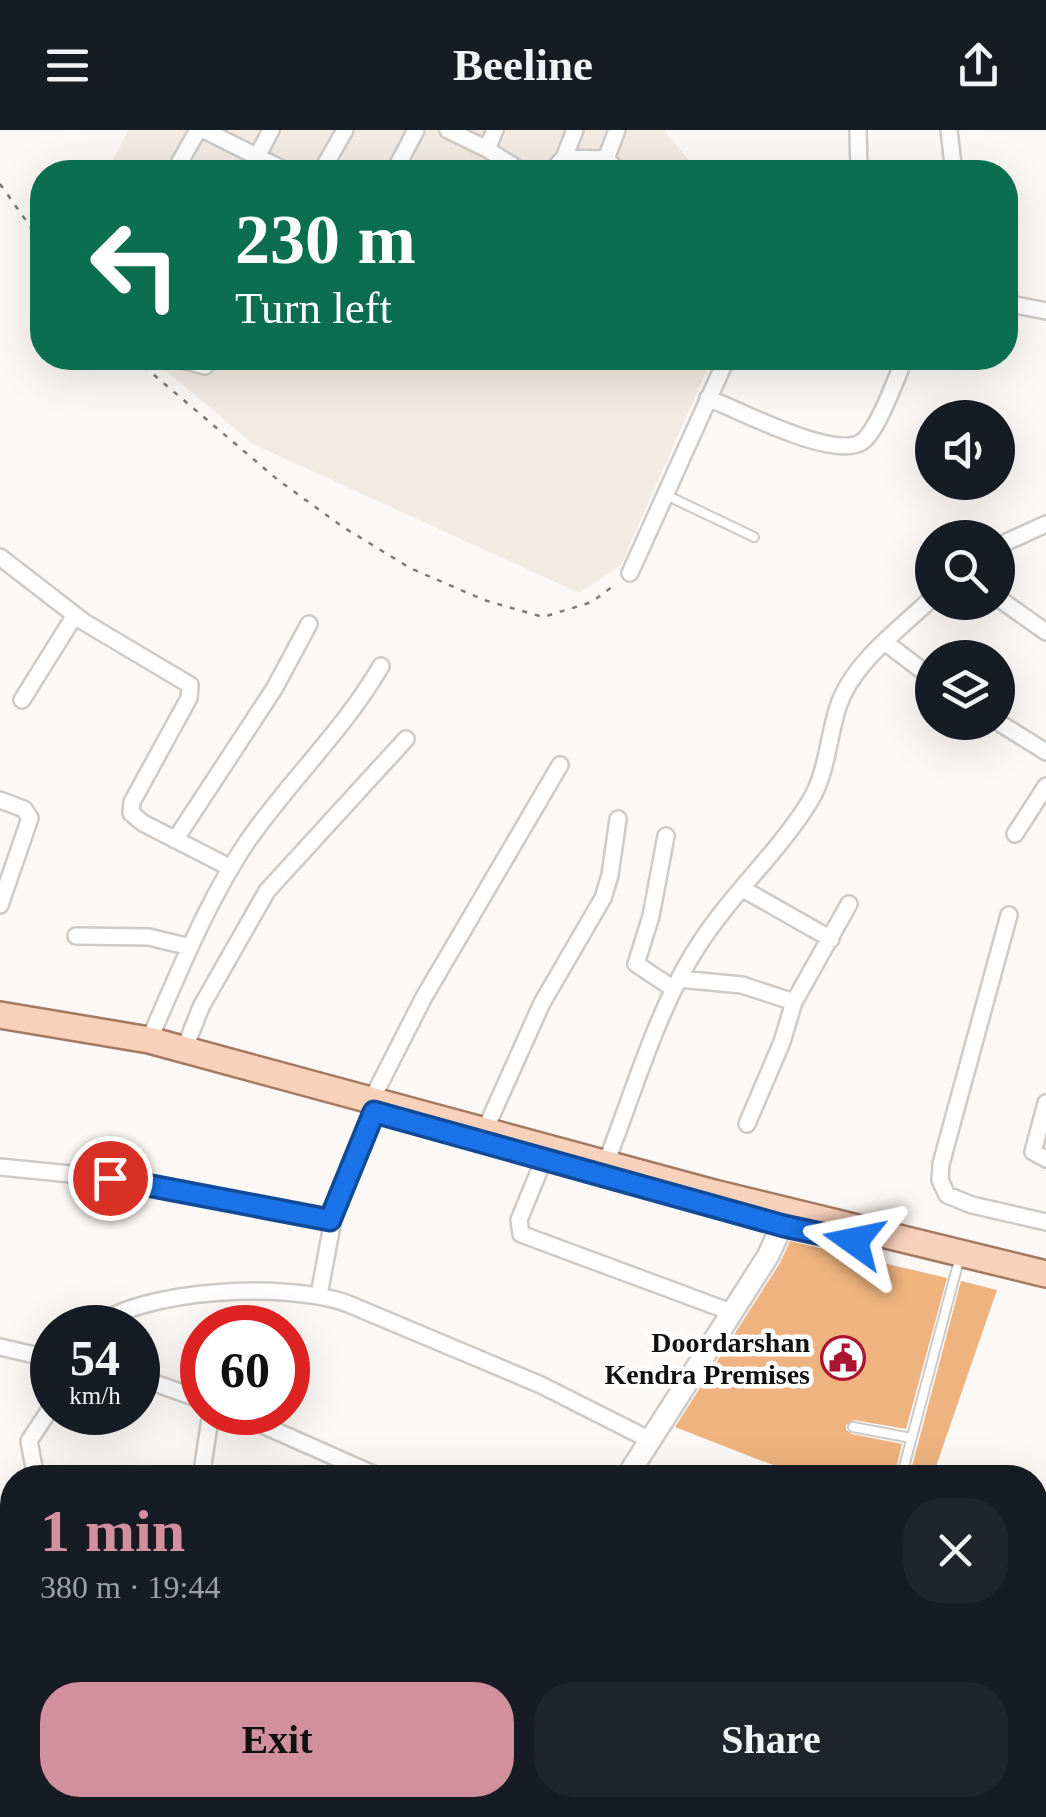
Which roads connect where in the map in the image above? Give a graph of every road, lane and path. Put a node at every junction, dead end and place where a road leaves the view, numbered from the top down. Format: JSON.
{"nodes":[{"id":1,"x":201,"y":130,"type":"edge"},
{"id":2,"x":271,"y":130,"type":"edge"},
{"id":3,"x":345,"y":130,"type":"edge"},
{"id":4,"x":416,"y":130,"type":"edge"},
{"id":5,"x":448,"y":130,"type":"edge"},
{"id":6,"x":495,"y":130,"type":"edge"},
{"id":7,"x":575,"y":130,"type":"edge"},
{"id":8,"x":616,"y":130,"type":"edge"},
{"id":9,"x":858,"y":130,"type":"edge"},
{"id":10,"x":949,"y":130,"type":"edge"},
{"id":11,"x":487,"y":150,"type":"junction"},
{"id":12,"x":564,"y":158,"type":"joint"},
{"id":13,"x":606,"y":159,"type":"joint"},
{"id":14,"x":182,"y":160,"type":"edge"},
{"id":15,"x":244,"y":160,"type":"edge"},
{"id":16,"x":256,"y":160,"type":"edge"},
{"id":17,"x":328,"y":160,"type":"edge"},
{"id":18,"x":400,"y":160,"type":"edge"},
{"id":19,"x":503,"y":160,"type":"edge"},
{"id":20,"x":859,"y":160,"type":"edge"},
{"id":21,"x":952,"y":160,"type":"edge"},
{"id":22,"x":0,"y":184,"type":"edge"},
{"id":23,"x":30,"y":226,"type":"edge"},
{"id":24,"x":1018,"y":306,"type":"edge"},
{"id":25,"x":1046,"y":311,"type":"edge"},
{"id":26,"x":148,"y":370,"type":"edge"},
{"id":27,"x":721,"y":370,"type":"edge"},
{"id":28,"x":900,"y":370,"type":"edge"},
{"id":29,"x":708,"y":398,"type":"junction"},
{"id":30,"x":666,"y":494,"type":"junction"},
{"id":31,"x":1046,"y":524,"type":"edge"},
{"id":32,"x":754,"y":537,"type":"dead end"},
{"id":33,"x":1015,"y":538,"type":"edge"},
{"id":34,"x":0,"y":557,"type":"edge"},
{"id":35,"x":630,"y":574,"type":"joint"},
{"id":36,"x":1015,"y":610,"type":"edge"},
{"id":37,"x":75,"y":615,"type":"junction"},
{"id":38,"x":915,"y":615,"type":"edge"},
{"id":39,"x":309,"y":624,"type":"dead end"},
{"id":40,"x":1046,"y":632,"type":"edge"},
{"id":41,"x":886,"y":643,"type":"junction"},
{"id":42,"x":915,"y":665,"type":"edge"},
{"id":43,"x":381,"y":666,"type":"dead end"},
{"id":44,"x":22,"y":700,"type":"dead end"},
{"id":45,"x":1015,"y":733,"type":"edge"},
{"id":46,"x":406,"y":739,"type":"dead end"},
{"id":47,"x":1046,"y":752,"type":"edge"},
{"id":48,"x":560,"y":765,"type":"dead end"},
{"id":49,"x":1046,"y":786,"type":"edge"},
{"id":50,"x":0,"y":800,"type":"edge"},
{"id":51,"x":618,"y":818,"type":"dead end"},
{"id":52,"x":1015,"y":834,"type":"dead end"},
{"id":53,"x":666,"y":836,"type":"dead end"},
{"id":54,"x":175,"y":840,"type":"junction"},
{"id":55,"x":231,"y":868,"type":"junction"},
{"id":56,"x":743,"y":889,"type":"junction"},
{"id":57,"x":850,"y":904,"type":"dead end"},
{"id":58,"x":0,"y":905,"type":"edge"},
{"id":59,"x":1009,"y":915,"type":"dead end"},
{"id":60,"x":76,"y":936,"type":"dead end"},
{"id":61,"x":830,"y":939,"type":"junction"},
{"id":62,"x":190,"y":947,"type":"junction"},
{"id":63,"x":676,"y":984,"type":"junction"},
{"id":64,"x":794,"y":1002,"type":"junction"},
{"id":65,"x":0,"y":1014,"type":"edge"},
{"id":66,"x":0,"y":1027,"type":"edge"},
{"id":67,"x":149,"y":1040,"type":"junction"},
{"id":68,"x":184,"y":1050,"type":"junction"},
{"id":69,"x":1046,"y":1103,"type":"edge"},
{"id":70,"x":373,"y":1106,"type":"junction"},
{"id":71,"x":747,"y":1124,"type":"dead end"},
{"id":72,"x":485,"y":1130,"type":"junction"},
{"id":73,"x":1046,"y":1158,"type":"edge"},
{"id":74,"x":544,"y":1159,"type":"junction"},
{"id":75,"x":606,"y":1163,"type":"junction"},
{"id":76,"x":0,"y":1167,"type":"edge"},
{"id":77,"x":786,"y":1219,"type":"junction"},
{"id":78,"x":330,"y":1220,"type":"junction"},
{"id":79,"x":1046,"y":1222,"type":"edge"},
{"id":80,"x":958,"y":1264,"type":"junction"},
{"id":81,"x":1046,"y":1274,"type":"edge"},
{"id":82,"x":1046,"y":1286,"type":"edge"},
{"id":83,"x":319,"y":1295,"type":"junction"},
{"id":84,"x":139,"y":1305,"type":"edge"},
{"id":85,"x":730,"y":1312,"type":"junction"},
{"id":86,"x":0,"y":1347,"type":"edge"},
{"id":87,"x":30,"y":1353,"type":"edge"},
{"id":88,"x":852,"y":1426,"type":"dead end"},
{"id":89,"x":32,"y":1435,"type":"edge"},
{"id":90,"x":207,"y":1435,"type":"edge"},
{"id":91,"x":285,"y":1435,"type":"edge"},
{"id":92,"x":648,"y":1438,"type":"junction"},
{"id":93,"x":911,"y":1438,"type":"junction"},
{"id":94,"x":32,"y":1465,"type":"edge"},
{"id":95,"x":203,"y":1465,"type":"edge"},
{"id":96,"x":353,"y":1465,"type":"edge"},
{"id":97,"x":633,"y":1465,"type":"edge"},
{"id":98,"x":904,"y":1465,"type":"edge"}],
"edges":[{"from":1,"to":14,"type":"street"},
{"from":1,"to":15,"type":"street"},
{"from":2,"to":16,"type":"street"},
{"from":3,"to":17,"type":"street"},
{"from":4,"to":18,"type":"street"},
{"from":5,"to":11,"type":"street"},
{"from":6,"to":11,"type":"street"},
{"from":7,"to":12,"type":"street"},
{"from":8,"to":13,"type":"street"},
{"from":9,"to":20,"type":"street"},
{"from":10,"to":21,"type":"street"},
{"from":11,"to":19,"type":"street"},
{"from":12,"to":13,"type":"street"},
{"from":22,"to":23,"type":"path"},
{"from":24,"to":25,"type":"street"},
{"from":26,"to":35,"type":"path"},
{"from":27,"to":29,"type":"street"},
{"from":28,"to":29,"type":"street"},
{"from":29,"to":30,"type":"street"},
{"from":30,"to":32,"type":"lane"},
{"from":30,"to":35,"type":"street"},
{"from":31,"to":33,"type":"street"},
{"from":34,"to":37,"type":"street"},
{"from":36,"to":40,"type":"street"},
{"from":37,"to":44,"type":"street"},
{"from":37,"to":54,"type":"street"},
{"from":38,"to":41,"type":"street"},
{"from":39,"to":54,"type":"street"},
{"from":41,"to":42,"type":"street"},
{"from":41,"to":56,"type":"street"},
{"from":43,"to":55,"type":"street"},
{"from":45,"to":47,"type":"street"},
{"from":46,"to":68,"type":"street"},
{"from":48,"to":70,"type":"street"},
{"from":49,"to":52,"type":"street"},
{"from":50,"to":58,"type":"street"},
{"from":51,"to":72,"type":"street"},
{"from":53,"to":63,"type":"street"},
{"from":54,"to":55,"type":"street"},
{"from":55,"to":62,"type":"street"},
{"from":56,"to":61,"type":"street"},
{"from":56,"to":63,"type":"street"},
{"from":57,"to":61,"type":"street"},
{"from":59,"to":79,"type":"street"},
{"from":60,"to":62,"type":"street"},
{"from":61,"to":64,"type":"street"},
{"from":62,"to":67,"type":"street"},
{"from":63,"to":64,"type":"street"},
{"from":63,"to":75,"type":"street"},
{"from":64,"to":71,"type":"street"},
{"from":65,"to":67,"type":"main road"},
{"from":66,"to":70,"type":"main road"},
{"from":67,"to":68,"type":"main road"},
{"from":68,"to":70,"type":"main road"},
{"from":69,"to":73,"type":"street"},
{"from":70,"to":72,"type":"main road"},
{"from":70,"to":74,"type":"main road"},
{"from":70,"to":78,"type":"street"},
{"from":72,"to":75,"type":"main road"},
{"from":74,"to":77,"type":"main road"},
{"from":74,"to":85,"type":"street"},
{"from":75,"to":77,"type":"main road"},
{"from":76,"to":78,"type":"street"},
{"from":77,"to":80,"type":"main road"},
{"from":77,"to":81,"type":"main road"},
{"from":77,"to":85,"type":"street"},
{"from":78,"to":83,"type":"street"},
{"from":80,"to":82,"type":"main road"},
{"from":80,"to":93,"type":"lane"},
{"from":83,"to":84,"type":"street"},
{"from":83,"to":92,"type":"street"},
{"from":85,"to":92,"type":"street"},
{"from":86,"to":87,"type":"street"},
{"from":88,"to":93,"type":"lane"},
{"from":89,"to":94,"type":"street"},
{"from":90,"to":95,"type":"street"},
{"from":91,"to":96,"type":"street"},
{"from":92,"to":97,"type":"street"},
{"from":93,"to":98,"type":"lane"}]}
